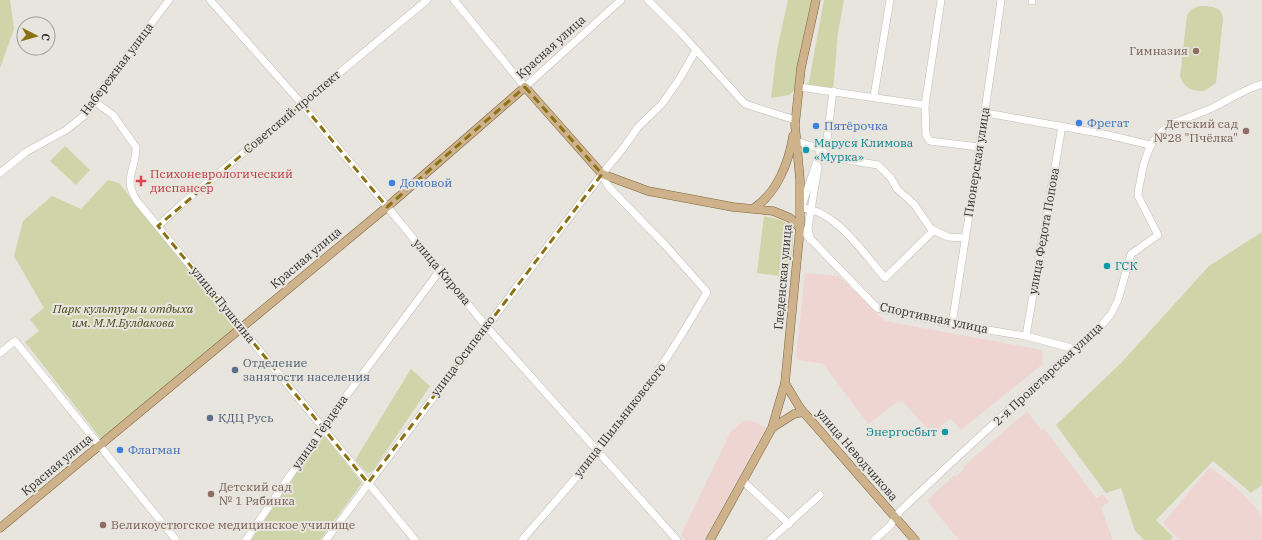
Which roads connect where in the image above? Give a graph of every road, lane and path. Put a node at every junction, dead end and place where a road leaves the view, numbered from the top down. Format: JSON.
{"nodes":[{"id":1,"x":169,"y":0,"type":"edge"},
{"id":2,"x":210,"y":0,"type":"edge"},
{"id":3,"x":427,"y":0,"type":"edge"},
{"id":4,"x":454,"y":0,"type":"edge"},
{"id":5,"x":621,"y":0,"type":"edge"},
{"id":6,"x":648,"y":0,"type":"edge"},
{"id":7,"x":816,"y":0,"type":"edge"},
{"id":8,"x":890,"y":0,"type":"edge"},
{"id":9,"x":941,"y":0,"type":"edge"},
{"id":10,"x":1001,"y":0,"type":"edge"},
{"id":11,"x":696,"y":50,"type":"junction"},
{"id":12,"x":1262,"y":84,"type":"edge"},
{"id":13,"x":525,"y":87,"type":"junction"},
{"id":14,"x":799,"y":87,"type":"junction"},
{"id":15,"x":833,"y":91,"type":"junction"},
{"id":16,"x":874,"y":96,"type":"junction"},
{"id":17,"x":94,"y":101,"type":"junction"},
{"id":18,"x":302,"y":104,"type":"junction"},
{"id":19,"x":925,"y":105,"type":"junction"},
{"id":20,"x":986,"y":113,"type":"junction"},
{"id":21,"x":795,"y":122,"type":"junction"},
{"id":22,"x":1062,"y":126,"type":"junction"},
{"id":23,"x":796,"y":141,"type":"junction"},
{"id":24,"x":1150,"y":145,"type":"junction"},
{"id":25,"x":979,"y":147,"type":"junction"},
{"id":26,"x":821,"y":149,"type":"junction"},
{"id":27,"x":0,"y":173,"type":"edge"},
{"id":28,"x":602,"y":174,"type":"junction"},
{"id":29,"x":387,"y":207,"type":"junction"},
{"id":30,"x":754,"y":208,"type":"junction"},
{"id":31,"x":800,"y":208,"type":"junction"},
{"id":32,"x":811,"y":210,"type":"junction"},
{"id":33,"x":158,"y":226,"type":"junction"},
{"id":34,"x":800,"y":228,"type":"junction"},
{"id":35,"x":934,"y":230,"type":"junction"},
{"id":36,"x":965,"y":238,"type":"junction"},
{"id":37,"x":810,"y":240,"type":"junction"},
{"id":38,"x":440,"y":269,"type":"junction"},
{"id":39,"x":952,"y":324,"type":"junction"},
{"id":40,"x":486,"y":326,"type":"junction"},
{"id":41,"x":241,"y":328,"type":"junction"},
{"id":42,"x":1026,"y":336,"type":"junction"},
{"id":43,"x":1075,"y":349,"type":"junction"},
{"id":44,"x":0,"y":353,"type":"edge"},
{"id":45,"x":785,"y":382,"type":"junction"},
{"id":46,"x":803,"y":412,"type":"junction"},
{"id":47,"x":322,"y":427,"type":"junction"},
{"id":48,"x":772,"y":428,"type":"junction"},
{"id":49,"x":99,"y":446,"type":"junction"},
{"id":50,"x":598,"y":452,"type":"junction"},
{"id":51,"x":743,"y":481,"type":"junction"},
{"id":52,"x":368,"y":483,"type":"junction"},
{"id":53,"x":820,"y":495,"type":"dead end"},
{"id":54,"x":895,"y":517,"type":"junction"},
{"id":55,"x":789,"y":524,"type":"junction"},
{"id":56,"x":0,"y":528,"type":"edge"},
{"id":57,"x":173,"y":539,"type":"edge"},
{"id":58,"x":246,"y":540,"type":"edge"},
{"id":59,"x":326,"y":540,"type":"edge"},
{"id":60,"x":415,"y":540,"type":"edge"},
{"id":61,"x":522,"y":540,"type":"edge"},
{"id":62,"x":677,"y":540,"type":"edge"},
{"id":63,"x":710,"y":540,"type":"edge"},
{"id":64,"x":770,"y":540,"type":"edge"},
{"id":65,"x":874,"y":540,"type":"edge"},
{"id":66,"x":915,"y":540,"type":"edge"}],
"edges":[{"from":1,"to":17,"type":"street","name":"Набережная улица"},
{"from":2,"to":18,"type":"street","name":"улица Кирова"},
{"from":3,"to":18,"type":"street","name":"Советский проспект"},
{"from":4,"to":13,"type":"street"},
{"from":5,"to":13,"type":"street","name":"Красная улица"},
{"from":6,"to":11,"type":"street"},
{"from":7,"to":14,"type":"main road","name":"Гледенская улица"},
{"from":8,"to":16,"type":"street"},
{"from":9,"to":19,"type":"street"},
{"from":10,"to":20,"type":"street","name":"Пионерская улица"},
{"from":11,"to":21,"type":"street"},
{"from":11,"to":28,"type":"street","name":"улица Осипенко"},
{"from":12,"to":24,"type":"street","name":"2-я Пролетарская улица"},
{"from":13,"to":28,"type":"main road"},
{"from":13,"to":29,"type":"main road","name":"Красная улица"},
{"from":14,"to":15,"type":"street"},
{"from":14,"to":21,"type":"main road","name":"Гледенская улица"},
{"from":15,"to":16,"type":"street"},
{"from":15,"to":26,"type":"street"},
{"from":16,"to":19,"type":"street"},
{"from":17,"to":27,"type":"street","name":"Набережная улица"},
{"from":17,"to":33,"type":"street","name":"улица Пушкина"},
{"from":18,"to":29,"type":"street","name":"улица Кирова"},
{"from":18,"to":33,"type":"street","name":"Советский проспект"},
{"from":19,"to":25,"type":"street"},
{"from":20,"to":22,"type":"street"},
{"from":20,"to":25,"type":"street","name":"Пионерская улица"},
{"from":21,"to":23,"type":"main road","name":"Гледенская улица"},
{"from":21,"to":30,"type":"main road"},
{"from":22,"to":24,"type":"street"},
{"from":22,"to":42,"type":"street","name":"улица Федота Попова"},
{"from":23,"to":26,"type":"street"},
{"from":23,"to":31,"type":"main road","name":"Гледенская улица"},
{"from":24,"to":43,"type":"street","name":"2-я Пролетарская улица"},
{"from":25,"to":36,"type":"street","name":"Пионерская улица"},
{"from":26,"to":31,"type":"street"},
{"from":26,"to":32,"type":"street"},
{"from":26,"to":35,"type":"street"},
{"from":28,"to":30,"type":"main road"},
{"from":28,"to":40,"type":"street","name":"улица Осипенко"},
{"from":28,"to":50,"type":"street","name":"улица Шильниковского"},
{"from":29,"to":38,"type":"street","name":"улица Кирова"},
{"from":29,"to":41,"type":"main road","name":"Красная улица"},
{"from":30,"to":34,"type":"main road"},
{"from":31,"to":32,"type":"street"},
{"from":31,"to":34,"type":"main road","name":"Гледенская улица"},
{"from":32,"to":35,"type":"street"},
{"from":32,"to":37,"type":"street"},
{"from":33,"to":41,"type":"street","name":"улица Пушкина"},
{"from":34,"to":37,"type":"street","name":"Спортивная улица"},
{"from":34,"to":45,"type":"main road","name":"Гледенская улица"},
{"from":35,"to":36,"type":"street"},
{"from":36,"to":39,"type":"street","name":"Пионерская улица"},
{"from":37,"to":39,"type":"street","name":"Спортивная улица"},
{"from":38,"to":40,"type":"street","name":"улица Кирова"},
{"from":38,"to":47,"type":"street","name":"улица Герцена"},
{"from":39,"to":42,"type":"street","name":"Спортивная улица"},
{"from":40,"to":50,"type":"street","name":"улица Кирова"},
{"from":40,"to":52,"type":"street","name":"улица Осипенко"},
{"from":41,"to":47,"type":"street","name":"улица Пушкина"},
{"from":41,"to":49,"type":"main road","name":"Красная улица"},
{"from":42,"to":43,"type":"street","name":"Спортивная улица"},
{"from":43,"to":54,"type":"street","name":"2-я Пролетарская улица"},
{"from":44,"to":49,"type":"street"},
{"from":45,"to":46,"type":"main road","name":"улица Неводчикова"},
{"from":45,"to":48,"type":"main road","name":"Гледенская улица"},
{"from":46,"to":48,"type":"main road"},
{"from":46,"to":54,"type":"main road","name":"улица Неводчикова"},
{"from":47,"to":52,"type":"street","name":"улица Пушкина"},
{"from":47,"to":58,"type":"street","name":"улица Герцена"},
{"from":48,"to":51,"type":"main road","name":"Гледенская улица"},
{"from":49,"to":56,"type":"main road","name":"Красная улица"},
{"from":49,"to":57,"type":"street"},
{"from":50,"to":61,"type":"street","name":"улица Шильниковского"},
{"from":50,"to":62,"type":"street","name":"улица Кирова"},
{"from":51,"to":55,"type":"street"},
{"from":51,"to":63,"type":"main road","name":"Гледенская улица"},
{"from":52,"to":59,"type":"street","name":"улица Осипенко"},
{"from":52,"to":60,"type":"street","name":"улица Пушкина"},
{"from":53,"to":55,"type":"street"},
{"from":54,"to":65,"type":"street","name":"2-я Пролетарская улица"},
{"from":54,"to":66,"type":"main road","name":"улица Неводчикова"},
{"from":55,"to":64,"type":"street"}]}
